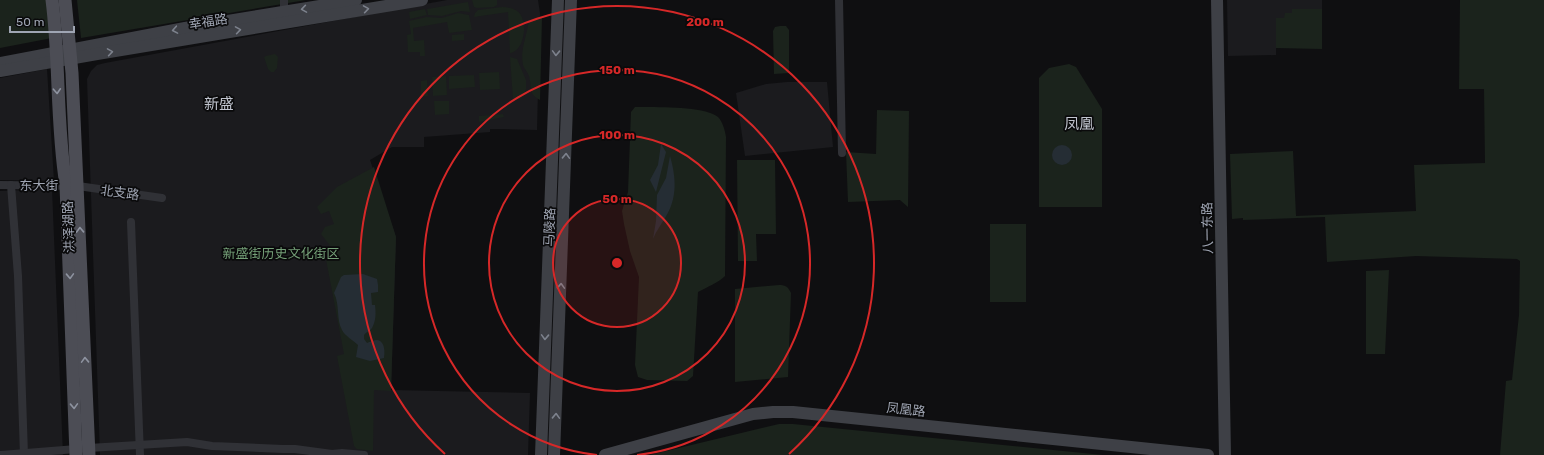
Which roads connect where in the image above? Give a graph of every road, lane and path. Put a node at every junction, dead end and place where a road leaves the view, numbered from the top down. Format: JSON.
{"nodes":[{"id":1,"x":52,"y":0,"type":"edge"},
{"id":2,"x":64,"y":0,"type":"edge"},
{"id":3,"x":356,"y":0,"type":"edge"},
{"id":4,"x":422,"y":0,"type":"edge"},
{"id":5,"x":548,"y":0,"type":"edge"},
{"id":6,"x":558,"y":0,"type":"edge"},
{"id":7,"x":571,"y":0,"type":"edge"},
{"id":8,"x":579,"y":0,"type":"edge"},
{"id":9,"x":840,"y":0,"type":"edge"},
{"id":10,"x":1210,"y":0,"type":"edge"},
{"id":11,"x":1217,"y":0,"type":"edge"},
{"id":12,"x":284,"y":12,"type":"edge"},
{"id":13,"x":570,"y":33,"type":"junction"},
{"id":14,"x":557,"y":34,"type":"junction"},
{"id":15,"x":71,"y":54,"type":"junction"},
{"id":16,"x":56,"y":56,"type":"junction"},
{"id":17,"x":0,"y":63,"type":"edge"},
{"id":18,"x":0,"y":72,"type":"edge"},
{"id":19,"x":842,"y":153,"type":"dead end"},
{"id":20,"x":0,"y":185,"type":"edge"},
{"id":21,"x":11,"y":185,"type":"junction"},
{"id":22,"x":72,"y":186,"type":"junction"},
{"id":23,"x":162,"y":198,"type":"dead end"},
{"id":24,"x":131,"y":222,"type":"dead end"},
{"id":25,"x":140,"y":445,"type":"junction"},
{"id":26,"x":82,"y":452,"type":"edge"},
{"id":27,"x":24,"y":454,"type":"edge"},
{"id":28,"x":1,"y":455,"type":"edge"},
{"id":29,"x":140,"y":455,"type":"edge"},
{"id":30,"x":364,"y":455,"type":"edge"},
{"id":31,"x":541,"y":455,"type":"edge"},
{"id":32,"x":554,"y":455,"type":"edge"},
{"id":33,"x":605,"y":455,"type":"edge"},
{"id":34,"x":1208,"y":455,"type":"edge"},
{"id":35,"x":1216,"y":455,"type":"edge"},
{"id":36,"x":1225,"y":455,"type":"edge"}],
"edges":[{"from":1,"to":16,"type":"main road","name":"洪泽湖路"},
{"from":2,"to":15,"type":"main road","name":"洪泽湖路"},
{"from":3,"to":12,"type":"main road","name":"幸福路","one_way":true},
{"from":12,"to":4,"type":"main road","name":"幸福路","one_way":true},
{"from":5,"to":14,"type":"main road"},
{"from":6,"to":14,"type":"main road","name":"马陵路"},
{"from":7,"to":13,"type":"main road","name":"马陵路"},
{"from":8,"to":13,"type":"main road"},
{"from":9,"to":19,"type":"street"},
{"from":10,"to":35,"type":"main road","name":"八一东路"},
{"from":11,"to":36,"type":"main road","name":"八一东路"},
{"from":12,"to":15,"type":"main road","name":"幸福路"},
{"from":32,"to":13,"type":"main road","name":"马陵路","one_way":true},
{"from":14,"to":31,"type":"main road","name":"马陵路","one_way":true},
{"from":15,"to":16,"type":"main road","name":"幸福路"},
{"from":15,"to":22,"type":"main road","name":"洪泽湖路"},
{"from":16,"to":17,"type":"main road","name":"幸福路"},
{"from":16,"to":18,"type":"main road","name":"幸福路"},
{"from":16,"to":22,"type":"main road","name":"洪泽湖路","one_way":true},
{"from":20,"to":21,"type":"street","name":"东大街"},
{"from":21,"to":22,"type":"street","name":"东大街"},
{"from":21,"to":27,"type":"street"},
{"from":22,"to":23,"type":"street","name":"北支路"},
{"from":22,"to":26,"type":"main road","name":"洪泽湖路"},
{"from":24,"to":25,"type":"street"},
{"from":25,"to":26,"type":"street"},
{"from":25,"to":29,"type":"street"},
{"from":25,"to":30,"type":"street"},
{"from":26,"to":27,"type":"street"},
{"from":27,"to":28,"type":"street"},
{"from":33,"to":34,"type":"main road","name":"凤凰路"}]}
